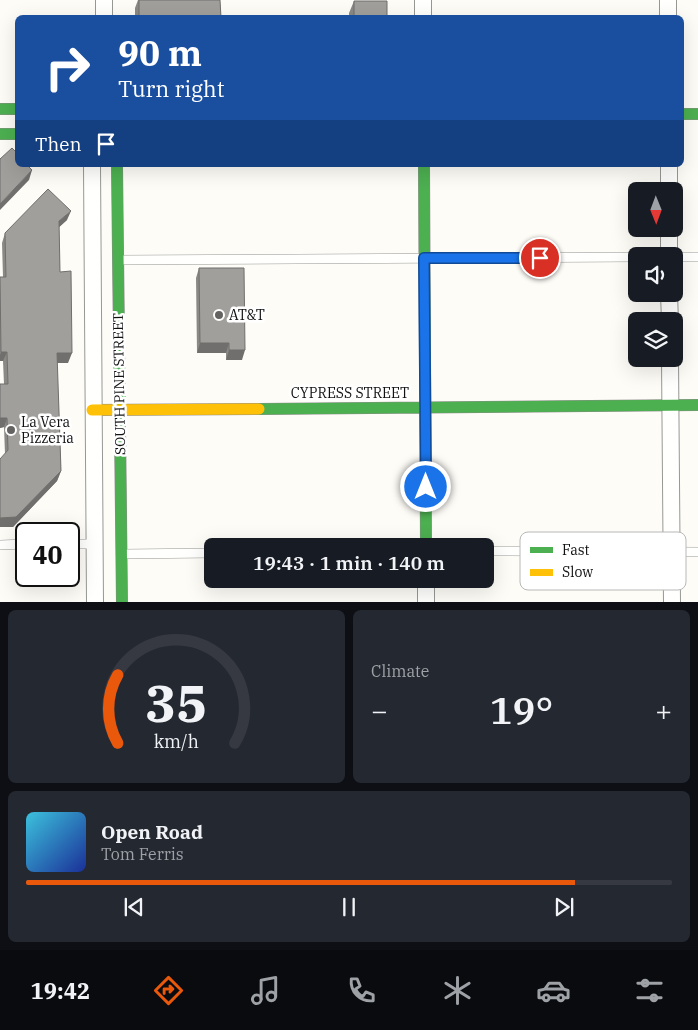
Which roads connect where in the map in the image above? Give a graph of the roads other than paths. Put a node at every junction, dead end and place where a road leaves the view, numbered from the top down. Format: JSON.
{"nodes":[{"id":1,"x":104,"y":0,"type":"edge"},
{"id":2,"x":422,"y":0,"type":"edge"},
{"id":3,"x":668,"y":0,"type":"edge"},
{"id":4,"x":104,"y":15,"type":"edge"},
{"id":5,"x":423,"y":15,"type":"edge"},
{"id":6,"x":668,"y":15,"type":"edge"},
{"id":7,"x":0,"y":109,"type":"edge"},
{"id":8,"x":15,"y":109,"type":"edge"},
{"id":9,"x":684,"y":114,"type":"edge"},
{"id":10,"x":698,"y":114,"type":"edge"},
{"id":11,"x":0,"y":134,"type":"edge"},
{"id":12,"x":15,"y":134,"type":"edge"},
{"id":13,"x":92,"y":167,"type":"edge"},
{"id":14,"x":117,"y":167,"type":"edge"},
{"id":15,"x":424,"y":167,"type":"edge"},
{"id":16,"x":669,"y":167,"type":"edge"},
{"id":17,"x":669,"y":182,"type":"edge"},
{"id":18,"x":628,"y":257,"type":"edge"},
{"id":19,"x":683,"y":257,"type":"edge"},
{"id":20,"x":698,"y":257,"type":"edge"},
{"id":21,"x":424,"y":258,"type":"junction"},
{"id":22,"x":118,"y":260,"type":"junction"},
{"id":23,"x":670,"y":367,"type":"edge"},
{"id":24,"x":670,"y":406,"type":"junction"},
{"id":25,"x":698,"y":406,"type":"edge"},
{"id":26,"x":425,"y":407,"type":"junction"},
{"id":27,"x":120,"y":409,"type":"junction"},
{"id":28,"x":92,"y":410,"type":"junction"},
{"id":29,"x":671,"y":532,"type":"edge"},
{"id":30,"x":426,"y":538,"type":"edge"},
{"id":31,"x":0,"y":544,"type":"edge"},
{"id":32,"x":15,"y":544,"type":"edge"},
{"id":33,"x":80,"y":544,"type":"edge"},
{"id":34,"x":94,"y":544,"type":"junction"},
{"id":35,"x":494,"y":552,"type":"edge"},
{"id":36,"x":520,"y":552,"type":"edge"},
{"id":37,"x":204,"y":553,"type":"edge"},
{"id":38,"x":122,"y":554,"type":"junction"},
{"id":39,"x":426,"y":588,"type":"edge"},
{"id":40,"x":95,"y":602,"type":"edge"},
{"id":41,"x":122,"y":602,"type":"edge"},
{"id":42,"x":426,"y":602,"type":"edge"}],
"edges":[{"from":1,"to":4,"type":"street"},
{"from":2,"to":5,"type":"street"},
{"from":3,"to":6,"type":"street"},
{"from":7,"to":8,"type":"street"},
{"from":9,"to":10,"type":"street"},
{"from":11,"to":12,"type":"street"},
{"from":13,"to":28,"type":"street","name":"SOUTH PINE STREET"},
{"from":14,"to":22,"type":"street","name":"SOUTH PINE STREET"},
{"from":15,"to":21,"type":"street"},
{"from":16,"to":17,"type":"street"},
{"from":18,"to":21,"type":"lane"},
{"from":19,"to":20,"type":"lane"},
{"from":21,"to":22,"type":"lane"},
{"from":21,"to":26,"type":"street"},
{"from":22,"to":27,"type":"street","name":"SOUTH PINE STREET"},
{"from":23,"to":24,"type":"street"},
{"from":24,"to":25,"type":"street","name":"CYPRESS STREET"},
{"from":24,"to":26,"type":"street","name":"CYPRESS STREET"},
{"from":24,"to":29,"type":"street"},
{"from":26,"to":27,"type":"street","name":"CYPRESS STREET"},
{"from":26,"to":30,"type":"street"},
{"from":27,"to":28,"type":"street","name":"CYPRESS STREET"},
{"from":27,"to":38,"type":"street","name":"SOUTH PINE STREET"},
{"from":28,"to":34,"type":"street","name":"SOUTH PINE STREET"},
{"from":31,"to":32,"type":"lane"},
{"from":33,"to":34,"type":"lane"},
{"from":34,"to":40,"type":"street","name":"SOUTH PINE STREET"},
{"from":35,"to":36,"type":"lane"},
{"from":37,"to":38,"type":"lane"},
{"from":38,"to":41,"type":"street","name":"SOUTH PINE STREET"},
{"from":39,"to":42,"type":"street"}]}
